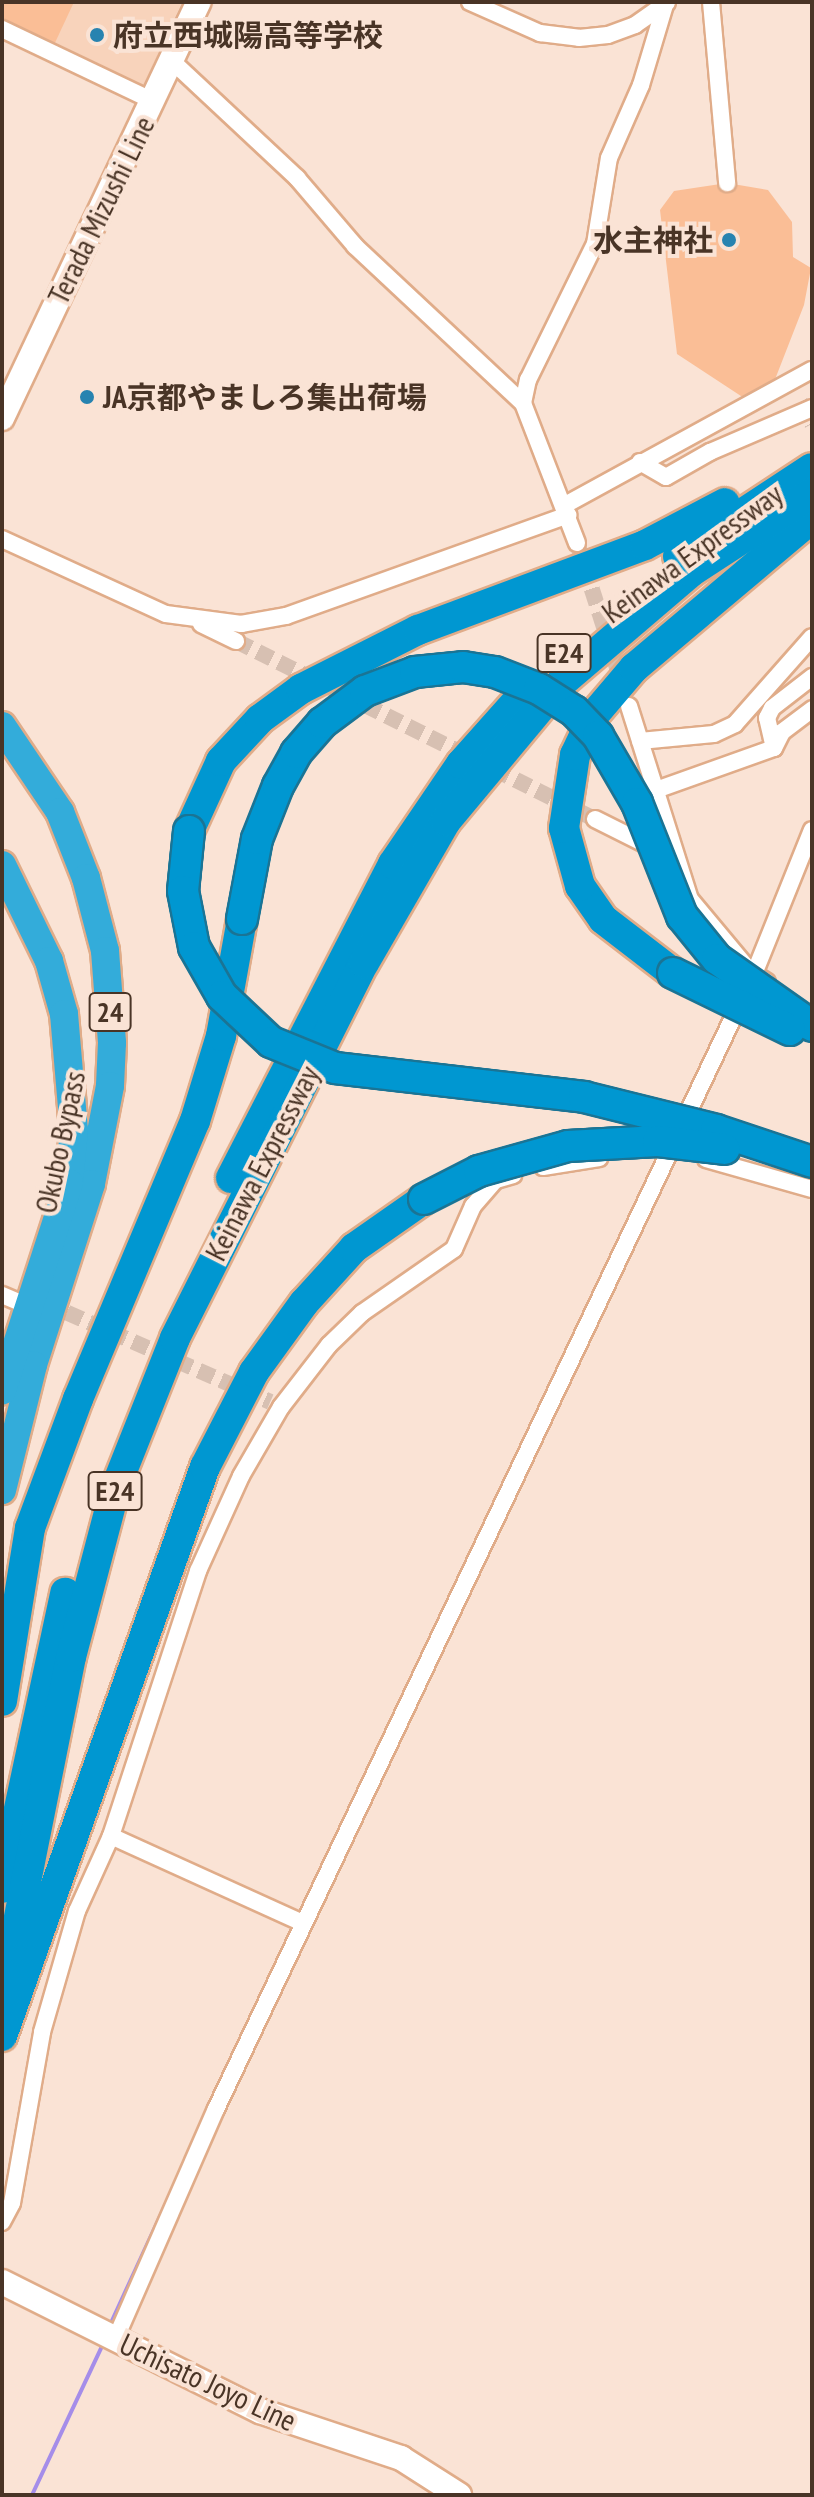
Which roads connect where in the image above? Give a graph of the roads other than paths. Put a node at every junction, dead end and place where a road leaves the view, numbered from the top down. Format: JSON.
{"nodes":[{"id":1,"x":199,"y":2,"type":"edge"},
{"id":2,"x":470,"y":2,"type":"edge"},
{"id":3,"x":711,"y":2,"type":"edge"},
{"id":4,"x":667,"y":3,"type":"edge"},
{"id":5,"x":2,"y":29,"type":"edge"},
{"id":6,"x":171,"y":60,"type":"junction"},
{"id":7,"x":153,"y":101,"type":"junction"},
{"id":8,"x":727,"y":183,"type":"dead end"},
{"id":9,"x":812,"y":370,"type":"edge"},
{"id":10,"x":790,"y":382,"type":"junction"},
{"id":11,"x":523,"y":403,"type":"junction"},
{"id":12,"x":806,"y":405,"type":"edge"},
{"id":13,"x":2,"y":418,"type":"edge"},
{"id":14,"x":812,"y":454,"type":"edge"},
{"id":15,"x":640,"y":462,"type":"junction"},
{"id":16,"x":812,"y":468,"type":"edge"},
{"id":17,"x":812,"y":493,"type":"edge"},
{"id":18,"x":566,"y":510,"type":"junction"},
{"id":19,"x":812,"y":518,"type":"edge"},
{"id":20,"x":2,"y":539,"type":"edge"},
{"id":21,"x":577,"y":543,"type":"tunnel mouth"},
{"id":22,"x":191,"y":618,"type":"junction"},
{"id":23,"x":812,"y":637,"type":"edge"},
{"id":24,"x":236,"y":641,"type":"tunnel mouth"},
{"id":25,"x":812,"y":677,"type":"edge"},
{"id":26,"x":629,"y":706,"type":"tunnel mouth"},
{"id":27,"x":812,"y":709,"type":"edge"},
{"id":28,"x":2,"y":726,"type":"edge"},
{"id":29,"x":640,"y":741,"type":"junction"},
{"id":30,"x":774,"y":748,"type":"junction"},
{"id":31,"x":656,"y":790,"type":"junction"},
{"id":32,"x":595,"y":819,"type":"tunnel mouth"},
{"id":33,"x":812,"y":830,"type":"edge"},
{"id":34,"x":678,"y":861,"type":"junction"},
{"id":35,"x":2,"y":865,"type":"edge"},
{"id":36,"x":384,"y":902,"type":"junction"},
{"id":37,"x":754,"y":974,"type":"junction"},
{"id":38,"x":812,"y":1009,"type":"edge"},
{"id":39,"x":327,"y":1012,"type":"junction"},
{"id":40,"x":812,"y":1026,"type":"edge"},
{"id":41,"x":812,"y":1040,"type":"edge"},
{"id":42,"x":666,"y":1155,"type":"junction"},
{"id":43,"x":812,"y":1162,"type":"edge"},
{"id":44,"x":812,"y":1171,"type":"edge"},
{"id":45,"x":812,"y":1189,"type":"edge"},
{"id":46,"x":2,"y":1285,"type":"edge"},
{"id":47,"x":2,"y":1295,"type":"edge"},
{"id":48,"x":27,"y":1300,"type":"junction"},
{"id":49,"x":2,"y":1390,"type":"edge"},
{"id":50,"x":2,"y":1490,"type":"edge"},
{"id":51,"x":2,"y":1701,"type":"edge"},
{"id":52,"x":111,"y":1836,"type":"junction"},
{"id":53,"x":2,"y":1888,"type":"edge"},
{"id":54,"x":303,"y":1923,"type":"junction"},
{"id":55,"x":2,"y":2002,"type":"edge"},
{"id":56,"x":2,"y":2036,"type":"edge"},
{"id":57,"x":2,"y":2222,"type":"edge"},
{"id":58,"x":2,"y":2282,"type":"edge"},
{"id":59,"x":115,"y":2340,"type":"junction"},
{"id":60,"x":459,"y":2495,"type":"edge"}],
"edges":[{"from":1,"to":6,"type":"main road","name":"Terada Mizushi Line"},
{"from":2,"to":4,"type":"street"},
{"from":3,"to":8,"type":"street"},
{"from":4,"to":11,"type":"street"},
{"from":5,"to":7,"type":"street"},
{"from":6,"to":7,"type":"main road","name":"Terada Mizushi Line"},
{"from":6,"to":11,"type":"street"},
{"from":7,"to":13,"type":"main road","name":"Terada Mizushi Line"},
{"from":9,"to":10,"type":"street"},
{"from":10,"to":12,"type":"street"},
{"from":10,"to":15,"type":"street"},
{"from":11,"to":18,"type":"street"},
{"from":12,"to":15,"type":"street"},
{"from":14,"to":43,"type":"highway","bridge":true},
{"from":15,"to":18,"type":"street"},
{"from":16,"to":36,"type":"highway","name":"Keinawa Expressway","number":"E24"},
{"from":17,"to":36,"type":"highway","name":"Keinawa Expressway","number":"E24"},
{"from":18,"to":21,"type":"street"},
{"from":18,"to":22,"type":"street"},
{"from":19,"to":41,"type":"highway","bridge":true},
{"from":20,"to":22,"type":"street"},
{"from":22,"to":24,"type":"street"},
{"from":23,"to":29,"type":"street"},
{"from":25,"to":30,"type":"street"},
{"from":26,"to":29,"type":"street"},
{"from":27,"to":30,"type":"street"},
{"from":28,"to":50,"type":"highway","name":"Okubo Bypass","number":"24"},
{"from":29,"to":31,"type":"street"},
{"from":30,"to":31,"type":"street"},
{"from":31,"to":34,"type":"street"},
{"from":32,"to":34,"type":"street"},
{"from":33,"to":37,"type":"street"},
{"from":34,"to":37,"type":"street"},
{"from":35,"to":48,"type":"highway","name":"Okubo Bypass","number":"24"},
{"from":36,"to":39,"type":"highway","name":"Keinawa Expressway","number":"E24"},
{"from":37,"to":38,"type":"street"},
{"from":37,"to":42,"type":"street"},
{"from":39,"to":53,"type":"highway","name":"Keinawa Expressway","number":"E24"},
{"from":39,"to":55,"type":"highway","name":"Keinawa Expressway","number":"E24"},
{"from":40,"to":51,"type":"highway","bridge":true},
{"from":42,"to":45,"type":"street"},
{"from":42,"to":52,"type":"street"},
{"from":42,"to":54,"type":"street"},
{"from":44,"to":56,"type":"highway","bridge":true},
{"from":46,"to":48,"type":"street"},
{"from":47,"to":48,"type":"street"},
{"from":48,"to":49,"type":"highway","name":"Okubo Bypass","number":"24"},
{"from":52,"to":54,"type":"street"},
{"from":52,"to":57,"type":"street"},
{"from":54,"to":59,"type":"street"},
{"from":58,"to":59,"type":"main road","name":"Uchisato Joyo Line"},
{"from":59,"to":60,"type":"main road","name":"Uchisato Joyo Line"}]}
